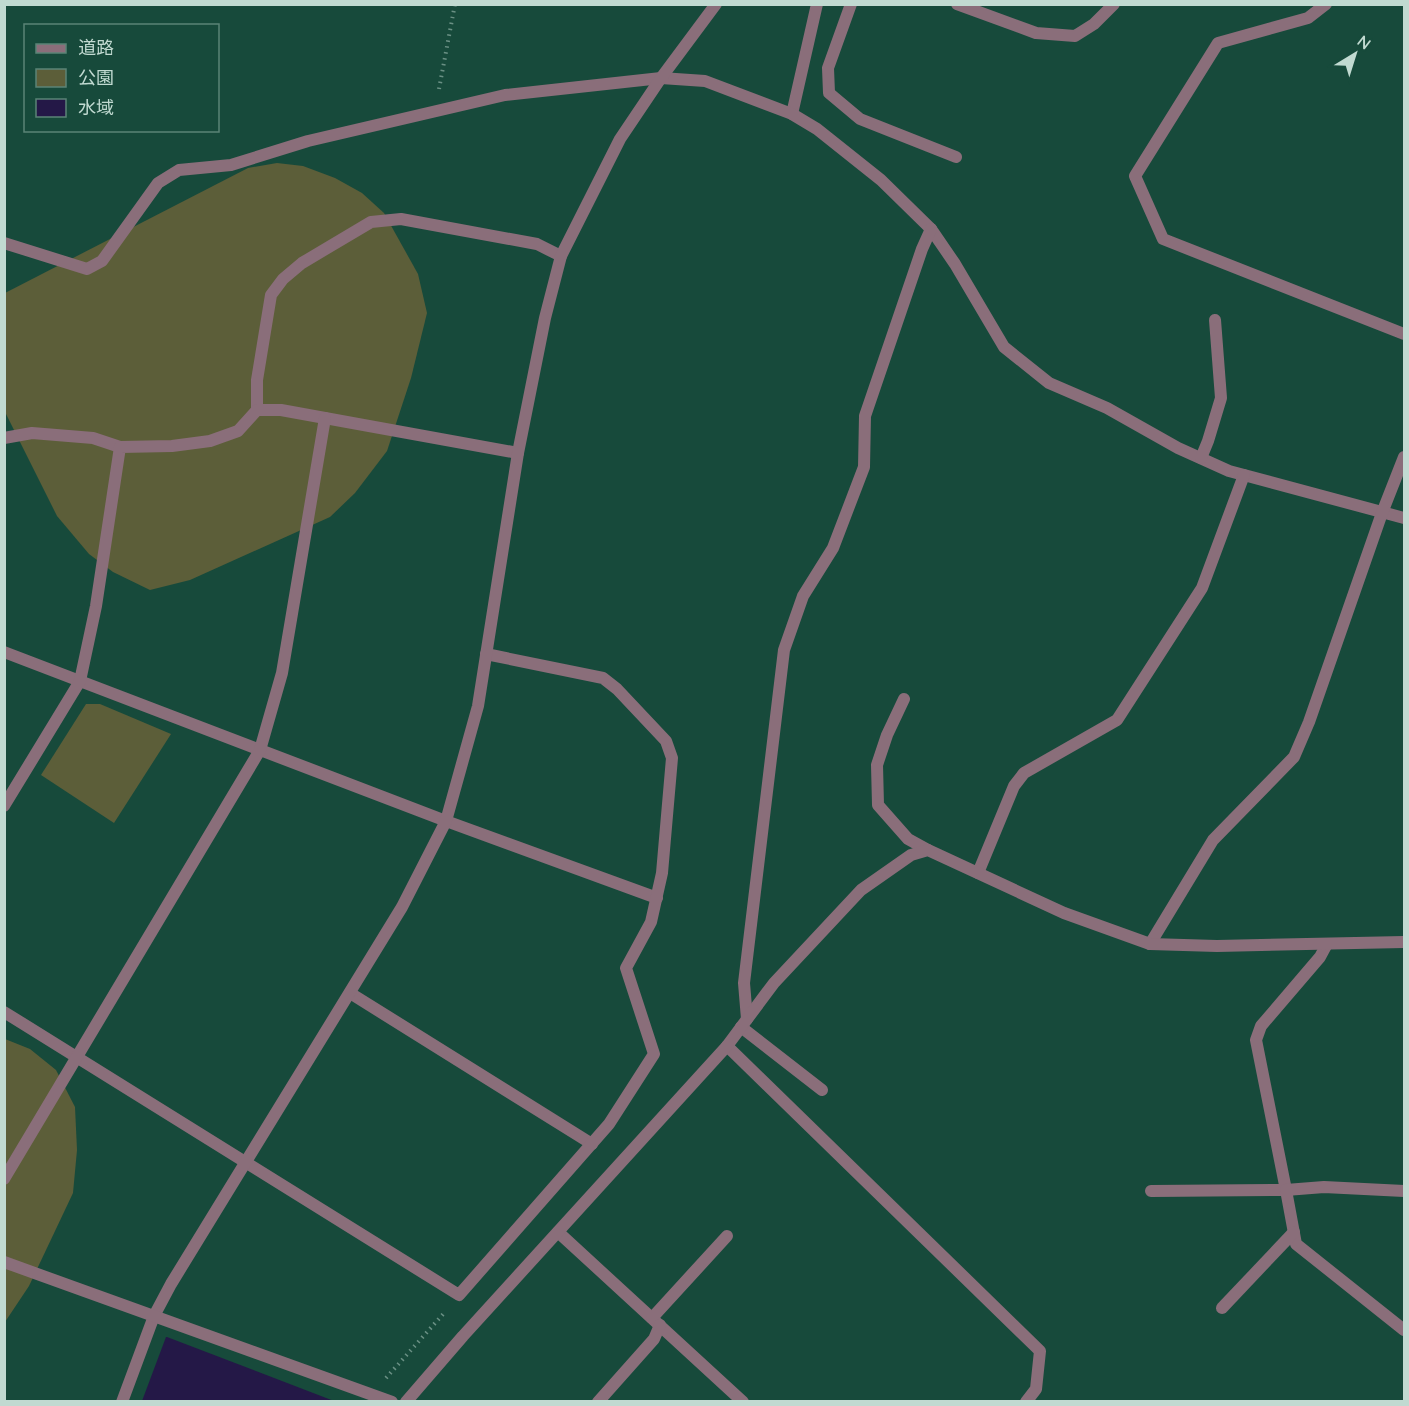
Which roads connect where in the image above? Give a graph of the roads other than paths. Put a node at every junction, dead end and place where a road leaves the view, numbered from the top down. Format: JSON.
{"nodes":[{"id":1,"x":716,"y":4,"type":"edge"},
{"id":2,"x":817,"y":4,"type":"edge"},
{"id":3,"x":851,"y":4,"type":"edge"},
{"id":4,"x":957,"y":4,"type":"edge"},
{"id":5,"x":1114,"y":4,"type":"edge"},
{"id":6,"x":1326,"y":4,"type":"edge"},
{"id":7,"x":661,"y":78,"type":"junction"},
{"id":8,"x":792,"y":114,"type":"junction"},
{"id":9,"x":956,"y":157,"type":"dead end"},
{"id":10,"x":931,"y":229,"type":"junction"},
{"id":11,"x":4,"y":243,"type":"edge"},
{"id":12,"x":561,"y":255,"type":"junction"},
{"id":13,"x":1215,"y":320,"type":"dead end"},
{"id":14,"x":1404,"y":334,"type":"edge"},
{"id":15,"x":256,"y":410,"type":"junction"},
{"id":16,"x":326,"y":418,"type":"junction"},
{"id":17,"x":4,"y":438,"type":"edge"},
{"id":18,"x":120,"y":447,"type":"junction"},
{"id":19,"x":518,"y":453,"type":"junction"},
{"id":20,"x":1404,"y":456,"type":"edge"},
{"id":21,"x":1201,"y":458,"type":"junction"},
{"id":22,"x":1244,"y":475,"type":"junction"},
{"id":23,"x":1382,"y":513,"type":"junction"},
{"id":24,"x":1404,"y":518,"type":"edge"},
{"id":25,"x":4,"y":652,"type":"edge"},
{"id":26,"x":486,"y":654,"type":"junction"},
{"id":27,"x":80,"y":681,"type":"junction"},
{"id":28,"x":904,"y":699,"type":"dead end"},
{"id":29,"x":260,"y":750,"type":"junction"},
{"id":30,"x":4,"y":806,"type":"edge"},
{"id":31,"x":446,"y":821,"type":"junction"},
{"id":32,"x":928,"y":850,"type":"junction"},
{"id":33,"x":978,"y":873,"type":"junction"},
{"id":34,"x":657,"y":898,"type":"junction"},
{"id":35,"x":1404,"y":942,"type":"edge"},
{"id":36,"x":1150,"y":944,"type":"junction"},
{"id":37,"x":1327,"y":944,"type":"junction"},
{"id":38,"x":350,"y":993,"type":"junction"},
{"id":39,"x":4,"y":1012,"type":"edge"},
{"id":40,"x":744,"y":1023,"type":"junction"},
{"id":41,"x":727,"y":1046,"type":"junction"},
{"id":42,"x":78,"y":1058,"type":"junction"},
{"id":43,"x":822,"y":1090,"type":"dead end"},
{"id":44,"x":592,"y":1144,"type":"junction"},
{"id":45,"x":246,"y":1162,"type":"junction"},
{"id":46,"x":4,"y":1179,"type":"edge"},
{"id":47,"x":1286,"y":1190,"type":"junction"},
{"id":48,"x":1151,"y":1191,"type":"dead end"},
{"id":49,"x":1404,"y":1191,"type":"edge"},
{"id":50,"x":558,"y":1232,"type":"junction"},
{"id":51,"x":1294,"y":1232,"type":"junction"},
{"id":52,"x":727,"y":1236,"type":"dead end"},
{"id":53,"x":4,"y":1262,"type":"edge"},
{"id":54,"x":1222,"y":1308,"type":"dead end"},
{"id":55,"x":154,"y":1316,"type":"junction"},
{"id":56,"x":656,"y":1321,"type":"junction"},
{"id":57,"x":1404,"y":1330,"type":"edge"},
{"id":58,"x":122,"y":1401,"type":"edge"},
{"id":59,"x":392,"y":1401,"type":"edge"},
{"id":60,"x":406,"y":1401,"type":"edge"},
{"id":61,"x":598,"y":1401,"type":"edge"},
{"id":62,"x":743,"y":1401,"type":"edge"},
{"id":63,"x":1026,"y":1401,"type":"edge"}],
"edges":[{"from":1,"to":7,"type":"street"},
{"from":2,"to":8,"type":"street"},
{"from":3,"to":9,"type":"street"},
{"from":4,"to":5,"type":"street"},
{"from":6,"to":14,"type":"street"},
{"from":7,"to":8,"type":"street"},
{"from":7,"to":11,"type":"street"},
{"from":7,"to":12,"type":"street"},
{"from":8,"to":10,"type":"street"},
{"from":10,"to":21,"type":"street"},
{"from":10,"to":40,"type":"street"},
{"from":12,"to":15,"type":"street"},
{"from":12,"to":19,"type":"street"},
{"from":13,"to":21,"type":"street"},
{"from":15,"to":16,"type":"street"},
{"from":15,"to":18,"type":"street"},
{"from":16,"to":19,"type":"street"},
{"from":16,"to":29,"type":"street"},
{"from":17,"to":18,"type":"street"},
{"from":18,"to":27,"type":"street"},
{"from":19,"to":26,"type":"street"},
{"from":20,"to":23,"type":"street"},
{"from":21,"to":22,"type":"street"},
{"from":22,"to":23,"type":"street"},
{"from":22,"to":33,"type":"street"},
{"from":23,"to":24,"type":"street"},
{"from":23,"to":36,"type":"street"},
{"from":25,"to":27,"type":"street"},
{"from":26,"to":31,"type":"street"},
{"from":26,"to":34,"type":"street"},
{"from":27,"to":29,"type":"street"},
{"from":27,"to":30,"type":"street"},
{"from":28,"to":32,"type":"street"},
{"from":29,"to":31,"type":"street"},
{"from":29,"to":42,"type":"street"},
{"from":31,"to":34,"type":"street"},
{"from":31,"to":38,"type":"street"},
{"from":32,"to":33,"type":"street"},
{"from":32,"to":40,"type":"street"},
{"from":33,"to":36,"type":"street"},
{"from":34,"to":44,"type":"street"},
{"from":35,"to":37,"type":"street"},
{"from":36,"to":37,"type":"street"},
{"from":37,"to":47,"type":"street"},
{"from":38,"to":44,"type":"street"},
{"from":38,"to":45,"type":"street"},
{"from":39,"to":42,"type":"street"},
{"from":40,"to":41,"type":"street"},
{"from":40,"to":43,"type":"street"},
{"from":41,"to":50,"type":"street"},
{"from":41,"to":63,"type":"street"},
{"from":42,"to":45,"type":"street"},
{"from":42,"to":46,"type":"street"},
{"from":44,"to":45,"type":"street"},
{"from":45,"to":55,"type":"street"},
{"from":47,"to":48,"type":"street"},
{"from":47,"to":49,"type":"street"},
{"from":47,"to":51,"type":"street"},
{"from":50,"to":56,"type":"street"},
{"from":50,"to":60,"type":"street"},
{"from":51,"to":54,"type":"street"},
{"from":51,"to":57,"type":"street"},
{"from":52,"to":56,"type":"street"},
{"from":53,"to":55,"type":"street"},
{"from":55,"to":58,"type":"street"},
{"from":55,"to":59,"type":"street"},
{"from":56,"to":61,"type":"street"},
{"from":56,"to":62,"type":"street"}]}
